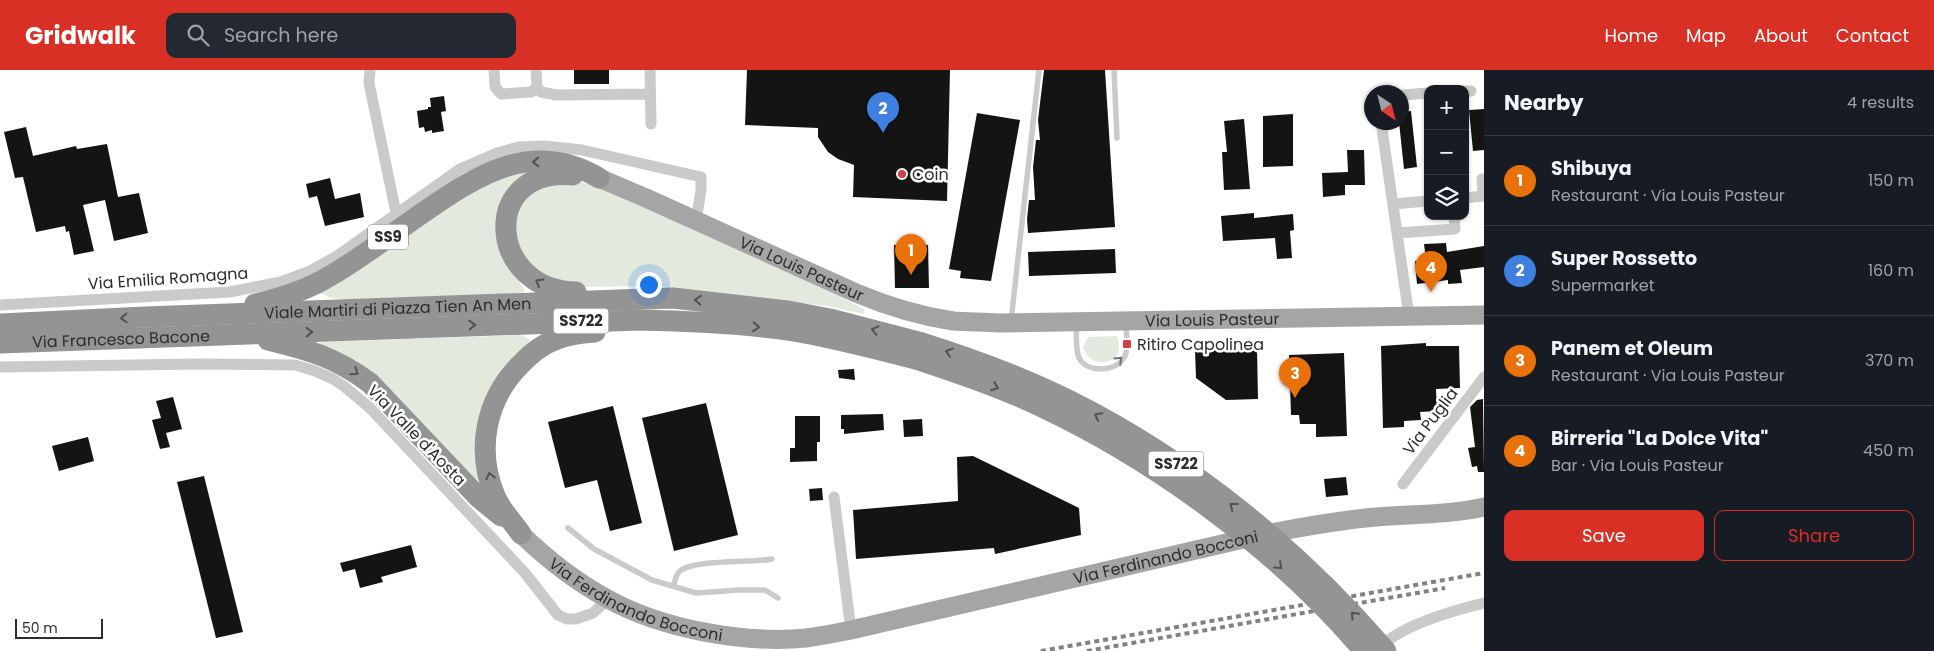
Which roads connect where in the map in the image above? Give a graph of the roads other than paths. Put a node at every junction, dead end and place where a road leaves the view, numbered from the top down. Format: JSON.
{"nodes":[{"id":1,"x":370,"y":70,"type":"edge"},
{"id":2,"x":494,"y":70,"type":"edge"},
{"id":3,"x":536,"y":70,"type":"edge"},
{"id":4,"x":650,"y":70,"type":"edge"},
{"id":5,"x":1039,"y":70,"type":"edge"},
{"id":6,"x":1114,"y":70,"type":"edge"},
{"id":7,"x":537,"y":87,"type":"junction"},
{"id":8,"x":650,"y":94,"type":"junction"},
{"id":9,"x":1424,"y":94,"type":"edge"},
{"id":10,"x":1409,"y":95,"type":"edge"},
{"id":11,"x":651,"y":124,"type":"dead end"},
{"id":12,"x":1382,"y":130,"type":"edge"},
{"id":13,"x":1117,"y":138,"type":"dead end"},
{"id":14,"x":599,"y":178,"type":"junction"},
{"id":15,"x":1484,"y":179,"type":"edge"},
{"id":16,"x":1469,"y":198,"type":"edge"},
{"id":17,"x":1424,"y":201,"type":"edge"},
{"id":18,"x":1393,"y":204,"type":"junction"},
{"id":19,"x":396,"y":213,"type":"junction"},
{"id":20,"x":1454,"y":220,"type":"edge"},
{"id":21,"x":696,"y":221,"type":"junction"},
{"id":22,"x":1397,"y":233,"type":"junction"},
{"id":23,"x":673,"y":298,"type":"junction"},
{"id":24,"x":0,"y":305,"type":"edge"},
{"id":25,"x":1484,"y":314,"type":"edge"},
{"id":26,"x":172,"y":316,"type":"junction"},
{"id":27,"x":1409,"y":316,"type":"junction"},
{"id":28,"x":1126,"y":320,"type":"junction"},
{"id":29,"x":1076,"y":321,"type":"junction"},
{"id":30,"x":1011,"y":323,"type":"junction"},
{"id":31,"x":0,"y":324,"type":"edge"},
{"id":32,"x":731,"y":324,"type":"junction"},
{"id":33,"x":243,"y":334,"type":"junction"},
{"id":34,"x":0,"y":343,"type":"edge"},
{"id":35,"x":919,"y":351,"type":"junction"},
{"id":36,"x":0,"y":367,"type":"edge"},
{"id":37,"x":1484,"y":377,"type":"edge"},
{"id":38,"x":1402,"y":484,"type":"dead end"},
{"id":39,"x":834,"y":496,"type":"dead end"},
{"id":40,"x":1484,"y":507,"type":"edge"},
{"id":41,"x":568,"y":528,"type":"dead end"},
{"id":42,"x":521,"y":534,"type":"junction"},
{"id":43,"x":772,"y":559,"type":"dead end"},
{"id":44,"x":673,"y":586,"type":"junction"},
{"id":45,"x":778,"y":598,"type":"dead end"},
{"id":46,"x":608,"y":599,"type":"junction"},
{"id":47,"x":1484,"y":603,"type":"edge"},
{"id":48,"x":851,"y":630,"type":"junction"},
{"id":49,"x":1364,"y":651,"type":"edge"},
{"id":50,"x":1378,"y":651,"type":"edge"},
{"id":51,"x":1386,"y":651,"type":"edge"}],
"edges":[{"from":1,"to":19,"type":"street"},
{"from":2,"to":7,"type":"street"},
{"from":3,"to":7,"type":"street"},
{"from":4,"to":8,"type":"street"},
{"from":5,"to":30,"type":"lane"},
{"from":6,"to":13,"type":"lane"},
{"from":7,"to":8,"type":"street"},
{"from":8,"to":11,"type":"street"},
{"from":9,"to":10,"type":"street"},
{"from":12,"to":18,"type":"street"},
{"from":14,"to":21,"type":"main road","name":"Via Louis Pasteur"},
{"from":23,"to":14,"type":"highway","number":"SS722","one_way":true},
{"from":14,"to":26,"type":"highway","name":"Via Louis Pasteur","number":"SS9","one_way":true},
{"from":15,"to":16,"type":"street"},
{"from":17,"to":18,"type":"street"},
{"from":18,"to":22,"type":"street"},
{"from":19,"to":21,"type":"street","name":"Via Emilia Romagna"},
{"from":19,"to":24,"type":"street","name":"Via Emilia Romagna"},
{"from":20,"to":22,"type":"street"},
{"from":21,"to":30,"type":"main road","name":"Via Louis Pasteur"},
{"from":22,"to":27,"type":"street"},
{"from":23,"to":26,"type":"highway","name":"Viale Martiri di Piazza Tien An Men","number":"SS722"},
{"from":35,"to":23,"type":"highway","name":"Viale Martiri di Piazza Tien An Men","number":"SS722","one_way":true},
{"from":25,"to":27,"type":"main road","name":"Via Louis Pasteur"},
{"from":26,"to":31,"type":"highway","name":"Via Francesco Bacone","number":"SS9","one_way":true},
{"from":27,"to":28,"type":"main road","name":"Via Louis Pasteur"},
{"from":28,"to":29,"type":"main road","name":"Via Louis Pasteur"},
{"from":29,"to":28,"type":"lane","one_way":true},
{"from":29,"to":30,"type":"main road","name":"Via Louis Pasteur"},
{"from":33,"to":32,"type":"highway","name":"Viale Martiri di Piazza Tien An Men","number":"SS722","one_way":true},
{"from":32,"to":35,"type":"highway","name":"Viale Martiri di Piazza Tien An Men","number":"SS722","one_way":true},
{"from":42,"to":32,"type":"highway","one_way":true},
{"from":33,"to":34,"type":"highway","name":"Via Francesco Bacone"},
{"from":33,"to":42,"type":"highway","one_way":true},
{"from":35,"to":49,"type":"highway","name":"Viale Martiri di Piazza Tien An Men","number":"SS722","one_way":true,"bridge":true},
{"from":51,"to":35,"type":"highway","name":"Viale Martiri di Piazza Tien An Men","number":"SS722","one_way":true,"bridge":true},
{"from":36,"to":46,"type":"street","name":"Via Valle d'Aosta"},
{"from":37,"to":38,"type":"street","name":"Via Puglia"},
{"from":39,"to":48,"type":"street"},
{"from":40,"to":48,"type":"main road","name":"Via Ferdinando Bocconi"},
{"from":41,"to":44,"type":"lane"},
{"from":42,"to":46,"type":"main road","name":"Via Ferdinando Bocconi"},
{"from":43,"to":44,"type":"lane"},
{"from":44,"to":45,"type":"lane"},
{"from":46,"to":48,"type":"main road","name":"Via Ferdinando Bocconi"},
{"from":47,"to":50,"type":"street"}]}
